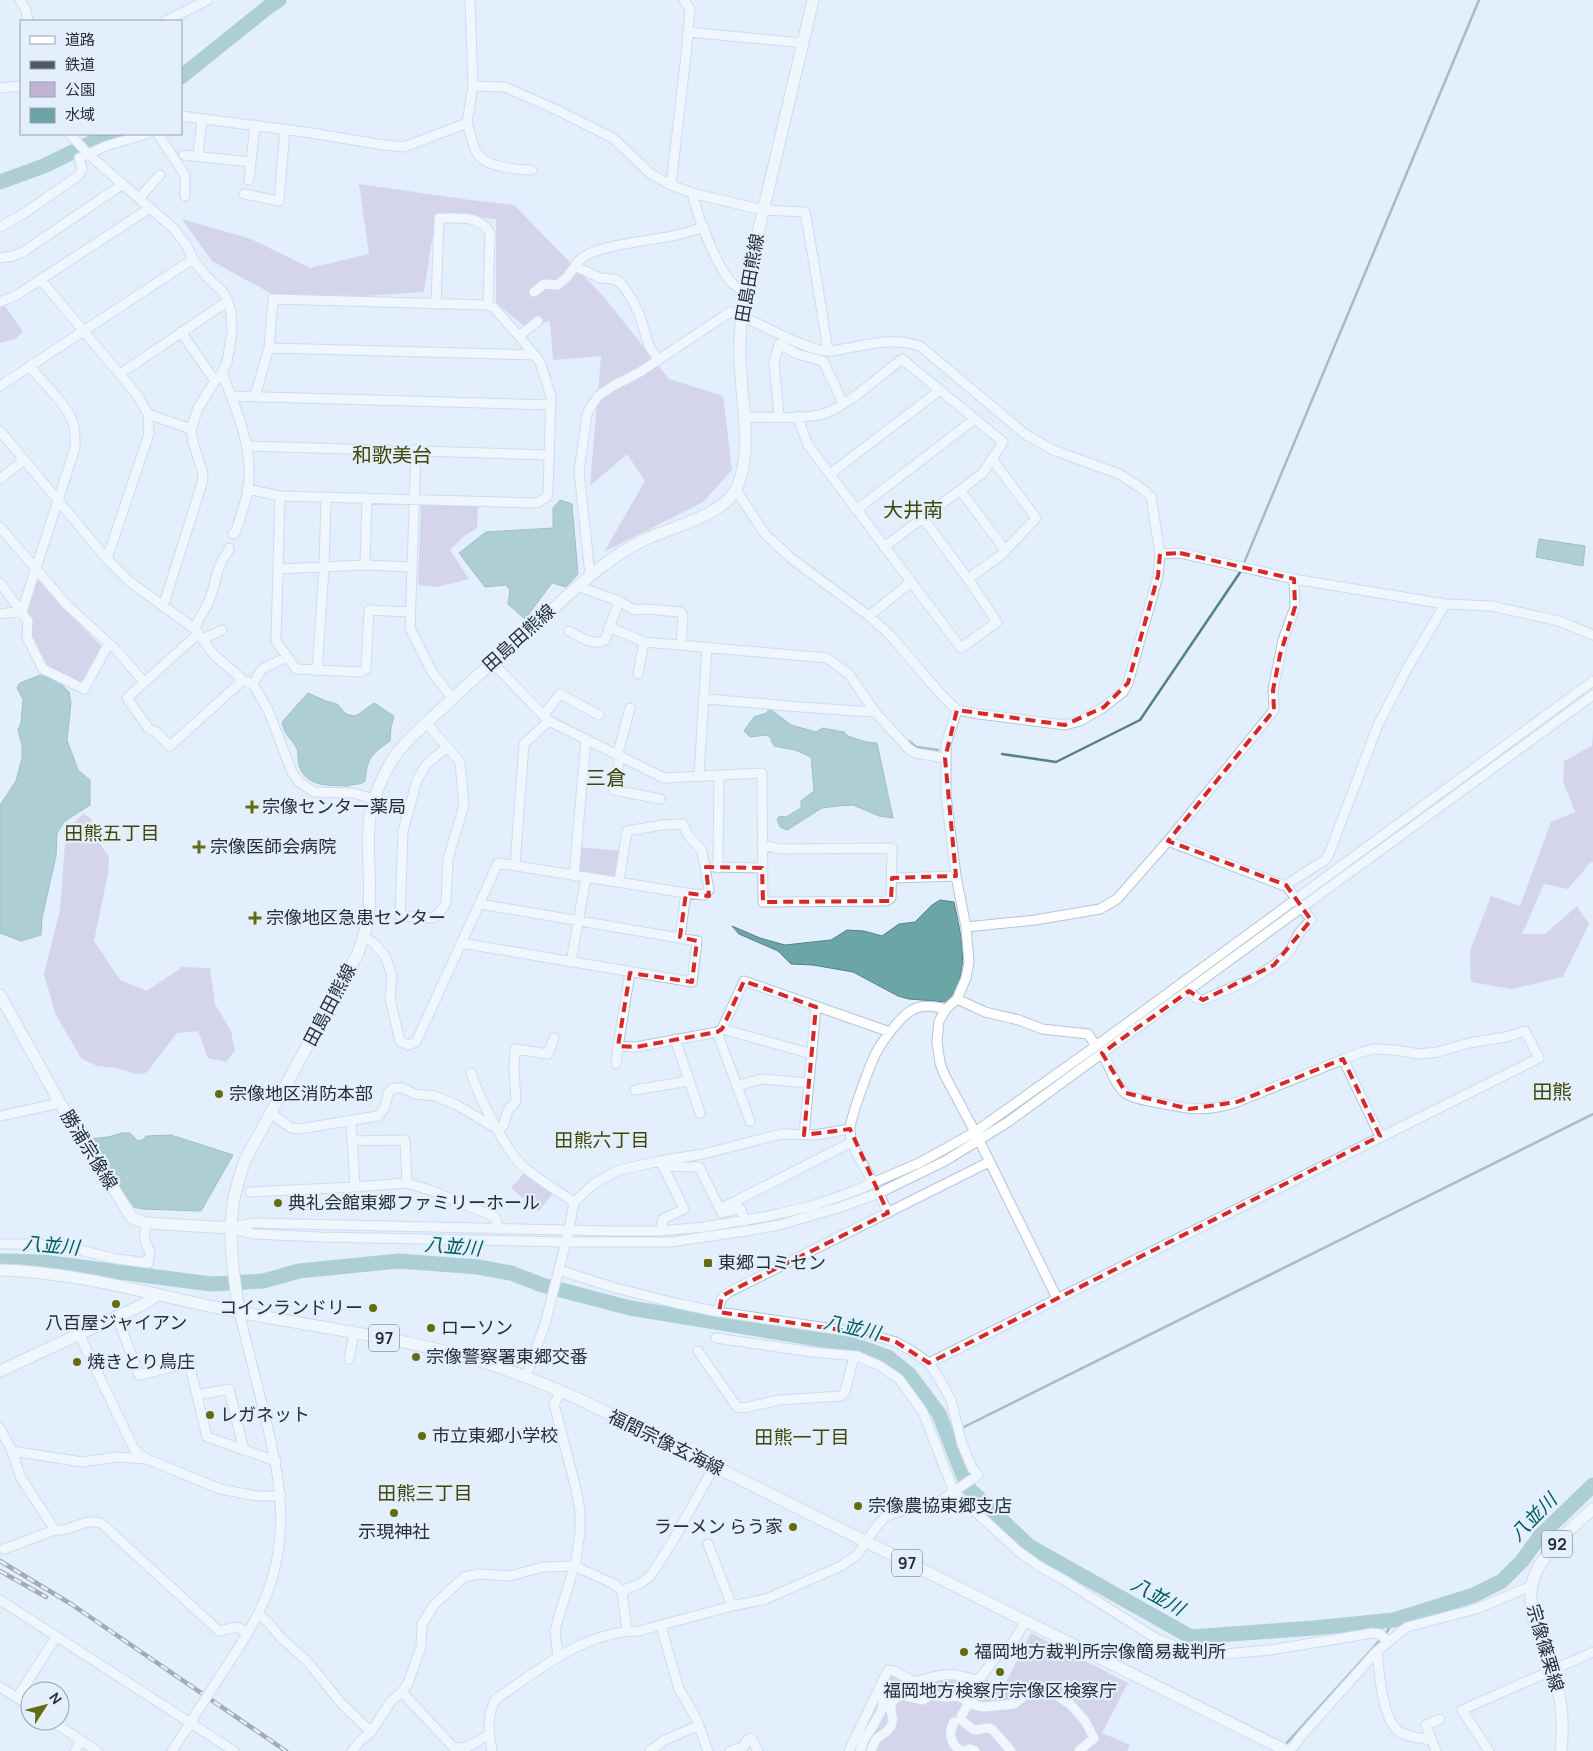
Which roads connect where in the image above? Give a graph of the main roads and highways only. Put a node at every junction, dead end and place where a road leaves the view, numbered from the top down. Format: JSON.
{"nodes":[{"id":1,"x":813,"y":0,"type":"edge"},
{"id":2,"x":0,"y":995,"type":"edge"},
{"id":3,"x":231,"y":1228,"type":"junction"},
{"id":4,"x":0,"y":1270,"type":"edge"},
{"id":5,"x":157,"y":1295,"type":"junction"},
{"id":6,"x":239,"y":1312,"type":"junction"},
{"id":7,"x":0,"y":1371,"type":"edge"},
{"id":8,"x":1593,"y":1509,"type":"edge"},
{"id":9,"x":1289,"y":1751,"type":"edge"},
{"id":10,"x":1561,"y":1751,"type":"edge"}],
"edges":[{"from":1,"to":3,"type":"main road","name":"田島田熊線"},
{"from":2,"to":3,"type":"main road","name":"勝浦宗像線"},
{"from":3,"to":6,"type":"main road","name":"田島田熊線"},
{"from":4,"to":5,"type":"main road","name":"福間宗像玄海線","number":"97"},
{"from":5,"to":6,"type":"main road","name":"福間宗像玄海線","number":"97"},
{"from":5,"to":7,"type":"main road"},
{"from":6,"to":9,"type":"main road","name":"福間宗像玄海線","number":"97"},
{"from":8,"to":10,"type":"main road","name":"宗像篠栗線","number":"92"}]}
